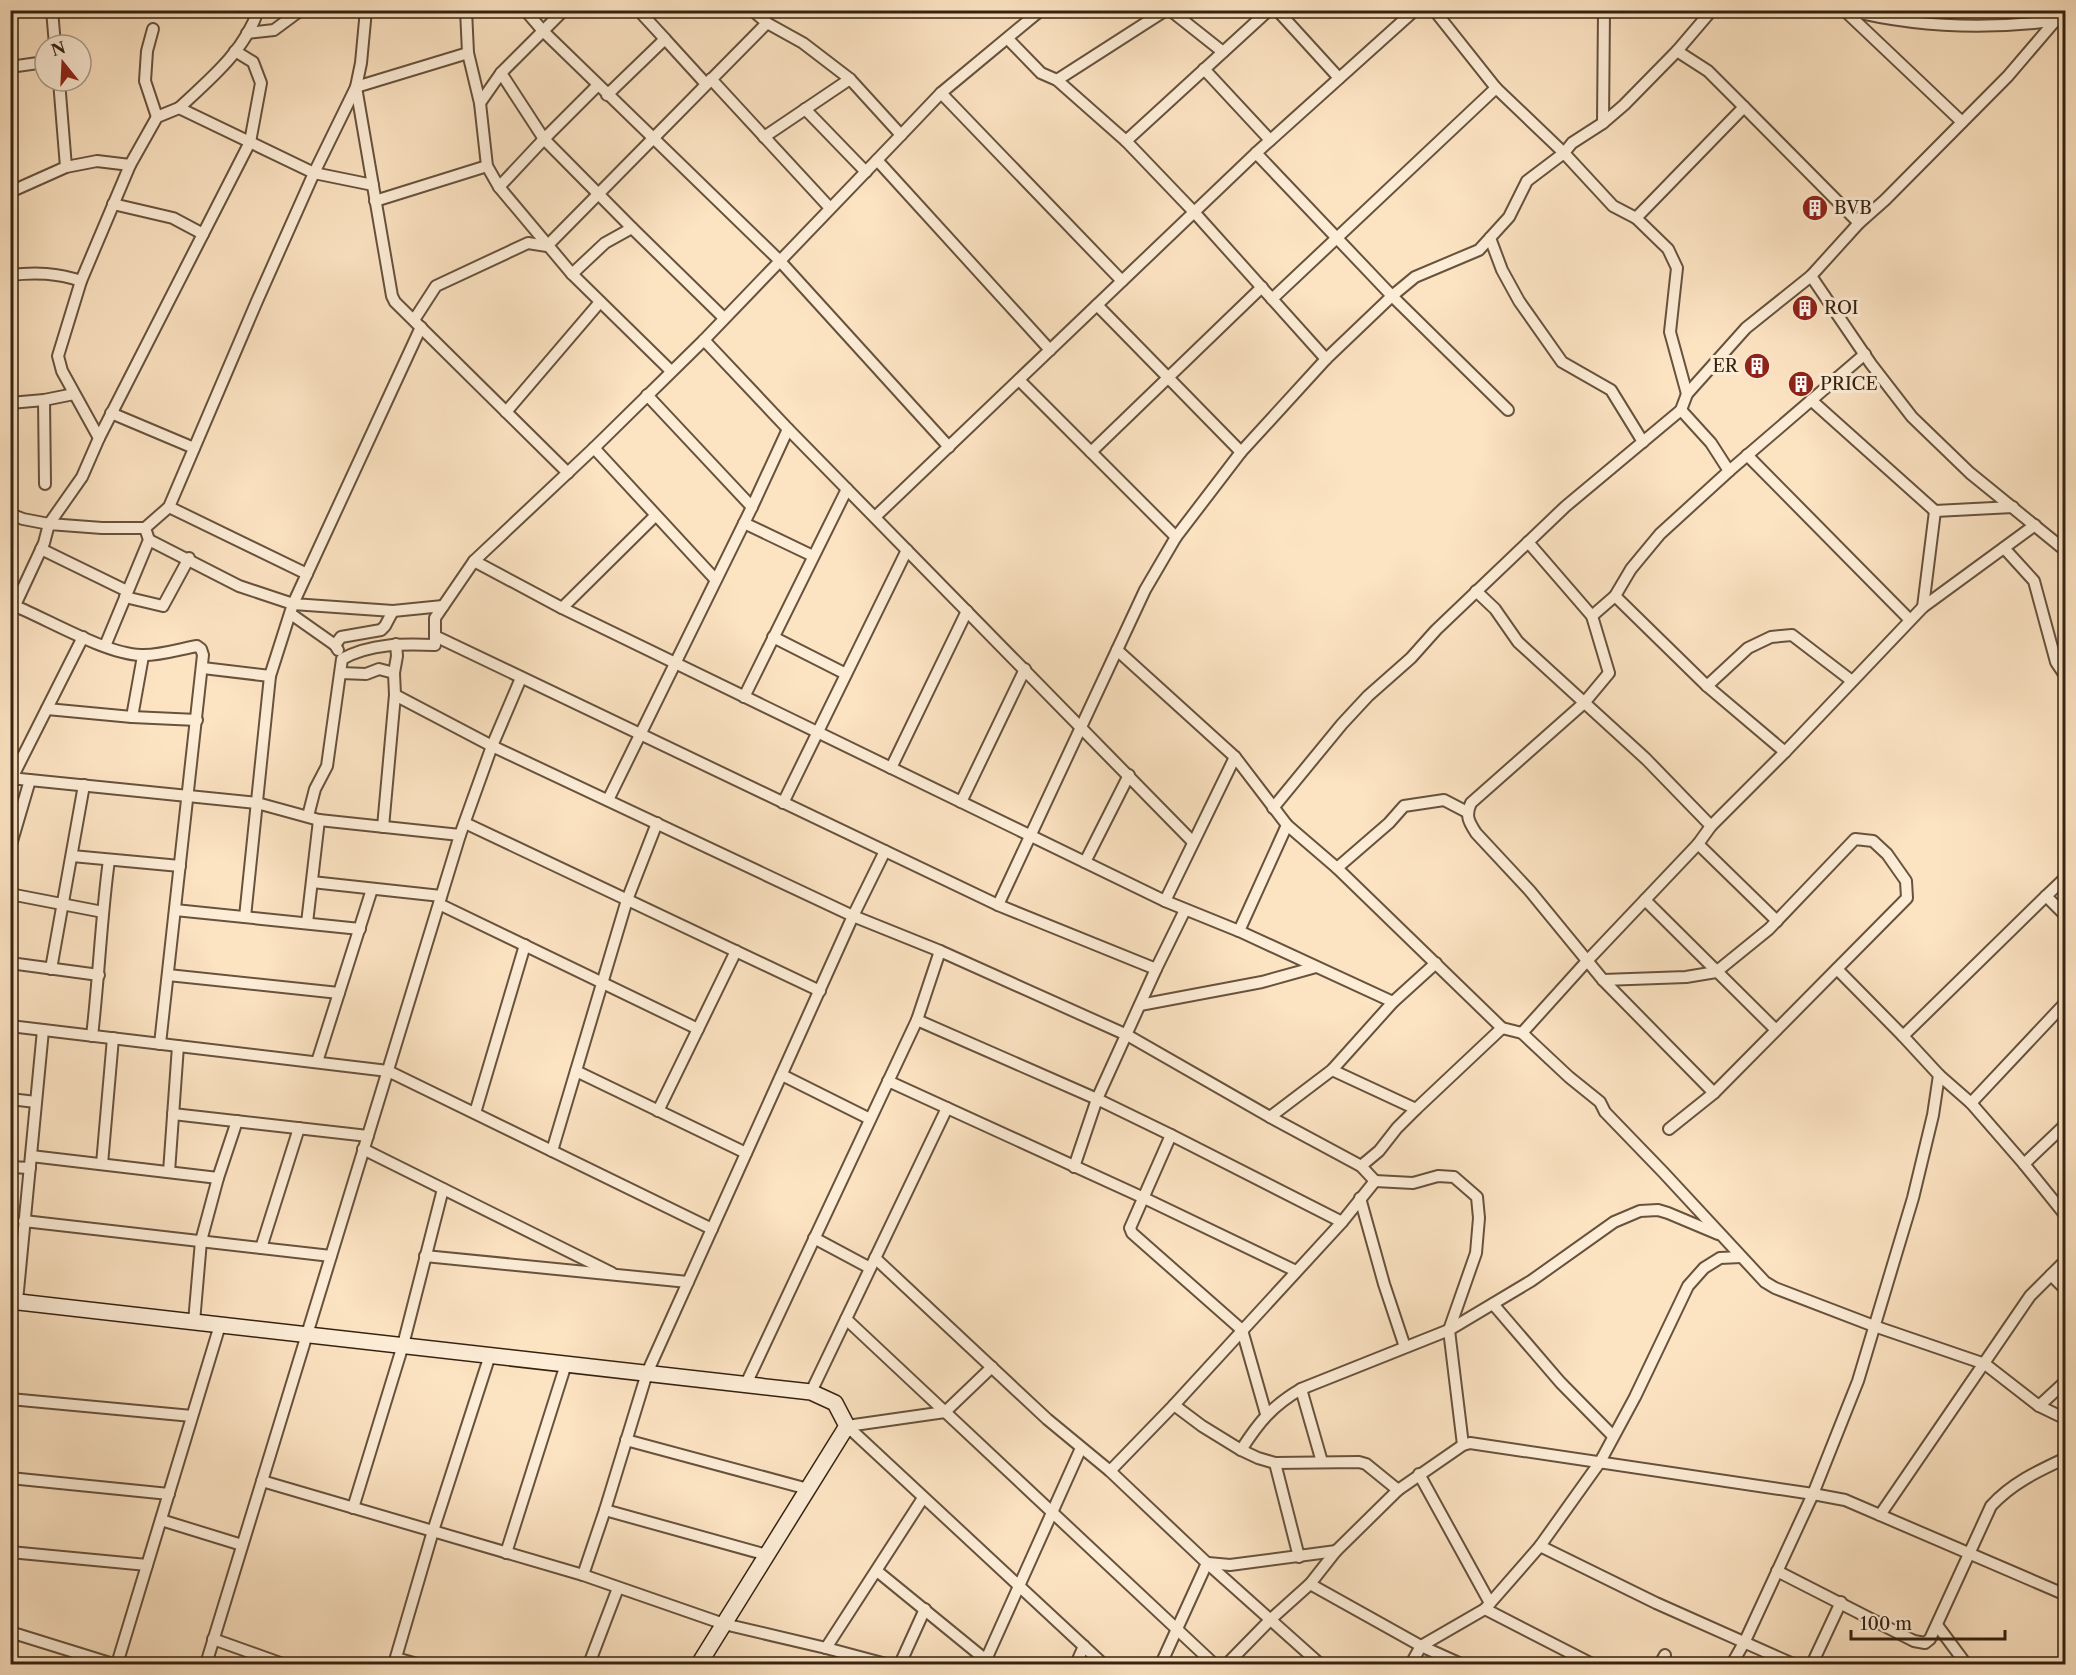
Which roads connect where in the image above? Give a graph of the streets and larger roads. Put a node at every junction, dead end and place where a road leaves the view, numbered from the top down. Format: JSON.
{"nodes":[{"id":1,"x":52,"y":10,"type":"edge"},
{"id":2,"x":258,"y":10,"type":"edge"},
{"id":3,"x":301,"y":10,"type":"edge"},
{"id":4,"x":366,"y":10,"type":"edge"},
{"id":5,"x":466,"y":10,"type":"edge"},
{"id":6,"x":525,"y":10,"type":"edge"},
{"id":7,"x":564,"y":10,"type":"edge"},
{"id":8,"x":752,"y":10,"type":"edge"},
{"id":9,"x":1041,"y":10,"type":"edge"},
{"id":10,"x":1168,"y":10,"type":"edge"},
{"id":11,"x":1269,"y":10,"type":"edge"},
{"id":12,"x":1277,"y":10,"type":"edge"},
{"id":13,"x":1434,"y":10,"type":"edge"},
{"id":14,"x":1604,"y":10,"type":"edge"},
{"id":15,"x":1712,"y":10,"type":"edge"},
{"id":16,"x":1846,"y":10,"type":"edge"},
{"id":17,"x":1413,"y":11,"type":"edge"},
{"id":18,"x":642,"y":12,"type":"edge"},
{"id":19,"x":2060,"y":20,"type":"edge"},
{"id":20,"x":767,"y":23,"type":"junction"},
{"id":21,"x":153,"y":29,"type":"dead end"},
{"id":22,"x":543,"y":31,"type":"junction"},
{"id":23,"x":55,"y":33,"type":"edge"},
{"id":24,"x":247,"y":33,"type":"junction"},
{"id":25,"x":665,"y":39,"type":"junction"},
{"id":26,"x":1008,"y":39,"type":"junction"},
{"id":27,"x":235,"y":51,"type":"junction"},
{"id":28,"x":1677,"y":51,"type":"junction"},
{"id":29,"x":1223,"y":52,"type":"junction"},
{"id":30,"x":468,"y":53,"type":"junction"},
{"id":31,"x":33,"y":64,"type":"edge"},
{"id":32,"x":10,"y":67,"type":"edge"},
{"id":33,"x":1204,"y":69,"type":"junction"},
{"id":34,"x":501,"y":73,"type":"junction"},
{"id":35,"x":1339,"y":78,"type":"junction"},
{"id":36,"x":850,"y":79,"type":"junction"},
{"id":37,"x":1057,"y":80,"type":"junction"},
{"id":38,"x":708,"y":82,"type":"junction"},
{"id":39,"x":597,"y":86,"type":"junction"},
{"id":40,"x":356,"y":87,"type":"junction"},
{"id":41,"x":1496,"y":88,"type":"junction"},
{"id":42,"x":60,"y":93,"type":"edge"},
{"id":43,"x":941,"y":93,"type":"junction"},
{"id":44,"x":607,"y":95,"type":"junction"},
{"id":45,"x":480,"y":103,"type":"junction"},
{"id":46,"x":1744,"y":107,"type":"junction"},
{"id":47,"x":179,"y":108,"type":"junction"},
{"id":48,"x":805,"y":109,"type":"junction"},
{"id":49,"x":157,"y":117,"type":"junction"},
{"id":50,"x":1962,"y":122,"type":"junction"},
{"id":51,"x":1604,"y":123,"type":"junction"},
{"id":52,"x":901,"y":135,"type":"junction"},
{"id":53,"x":764,"y":137,"type":"junction"},
{"id":54,"x":544,"y":139,"type":"junction"},
{"id":55,"x":653,"y":139,"type":"junction"},
{"id":56,"x":1270,"y":140,"type":"junction"},
{"id":57,"x":1126,"y":141,"type":"junction"},
{"id":58,"x":250,"y":142,"type":"junction"},
{"id":59,"x":1256,"y":153,"type":"junction"},
{"id":60,"x":1564,"y":153,"type":"junction"},
{"id":61,"x":877,"y":160,"type":"junction"},
{"id":62,"x":130,"y":165,"type":"junction"},
{"id":63,"x":488,"y":166,"type":"junction"},
{"id":64,"x":66,"y":167,"type":"junction"},
{"id":65,"x":866,"y":171,"type":"junction"},
{"id":66,"x":314,"y":173,"type":"junction"},
{"id":67,"x":373,"y":185,"type":"junction"},
{"id":68,"x":499,"y":187,"type":"junction"},
{"id":69,"x":10,"y":192,"type":"edge"},
{"id":70,"x":598,"y":194,"type":"junction"},
{"id":71,"x":375,"y":201,"type":"junction"},
{"id":72,"x":113,"y":204,"type":"junction"},
{"id":73,"x":830,"y":208,"type":"junction"},
{"id":74,"x":1194,"y":212,"type":"junction"},
{"id":75,"x":1636,"y":218,"type":"junction"},
{"id":76,"x":1859,"y":223,"type":"junction"},
{"id":77,"x":632,"y":228,"type":"junction"},
{"id":78,"x":203,"y":234,"type":"junction"},
{"id":79,"x":1490,"y":238,"type":"junction"},
{"id":80,"x":1338,"y":239,"type":"junction"},
{"id":81,"x":547,"y":246,"type":"junction"},
{"id":82,"x":779,"y":260,"type":"junction"},
{"id":83,"x":572,"y":274,"type":"junction"},
{"id":84,"x":10,"y":275,"type":"edge"},
{"id":85,"x":1811,"y":276,"type":"junction"},
{"id":86,"x":81,"y":281,"type":"junction"},
{"id":87,"x":1122,"y":281,"type":"junction"},
{"id":88,"x":1262,"y":287,"type":"junction"},
{"id":89,"x":1392,"y":296,"type":"junction"},
{"id":90,"x":1272,"y":299,"type":"junction"},
{"id":91,"x":600,"y":302,"type":"junction"},
{"id":92,"x":1097,"y":305,"type":"junction"},
{"id":93,"x":724,"y":318,"type":"junction"},
{"id":94,"x":417,"y":323,"type":"junction"},
{"id":95,"x":704,"y":340,"type":"junction"},
{"id":96,"x":1050,"y":350,"type":"junction"},
{"id":97,"x":1865,"y":354,"type":"junction"},
{"id":98,"x":1326,"y":359,"type":"junction"},
{"id":99,"x":671,"y":371,"type":"junction"},
{"id":100,"x":1167,"y":377,"type":"junction"},
{"id":101,"x":1018,"y":380,"type":"junction"},
{"id":102,"x":74,"y":394,"type":"junction"},
{"id":103,"x":1687,"y":394,"type":"junction"},
{"id":104,"x":647,"y":395,"type":"junction"},
{"id":105,"x":44,"y":400,"type":"junction"},
{"id":106,"x":1811,"y":400,"type":"junction"},
{"id":107,"x":10,"y":403,"type":"edge"},
{"id":108,"x":1508,"y":410,"type":"dead end"},
{"id":109,"x":1681,"y":410,"type":"junction"},
{"id":110,"x":506,"y":412,"type":"junction"},
{"id":111,"x":111,"y":413,"type":"junction"},
{"id":112,"x":788,"y":429,"type":"junction"},
{"id":113,"x":99,"y":438,"type":"junction"},
{"id":114,"x":1643,"y":442,"type":"junction"},
{"id":115,"x":949,"y":447,"type":"junction"},
{"id":116,"x":194,"y":448,"type":"junction"},
{"id":117,"x":594,"y":448,"type":"junction"},
{"id":118,"x":1090,"y":452,"type":"junction"},
{"id":119,"x":1241,"y":452,"type":"junction"},
{"id":120,"x":1747,"y":455,"type":"junction"},
{"id":121,"x":1729,"y":471,"type":"junction"},
{"id":122,"x":568,"y":473,"type":"junction"},
{"id":123,"x":45,"y":483,"type":"dead end"},
{"id":124,"x":847,"y":489,"type":"junction"},
{"id":125,"x":169,"y":507,"type":"junction"},
{"id":126,"x":752,"y":507,"type":"junction"},
{"id":127,"x":2013,"y":507,"type":"junction"},
{"id":128,"x":1935,"y":511,"type":"junction"},
{"id":129,"x":10,"y":514,"type":"edge"},
{"id":130,"x":655,"y":516,"type":"junction"},
{"id":131,"x":875,"y":517,"type":"junction"},
{"id":132,"x":744,"y":523,"type":"junction"},
{"id":133,"x":49,"y":524,"type":"junction"},
{"id":134,"x":2035,"y":525,"type":"junction"},
{"id":135,"x":147,"y":534,"type":"junction"},
{"id":136,"x":1176,"y":537,"type":"junction"},
{"id":137,"x":1528,"y":542,"type":"junction"},
{"id":138,"x":2004,"y":548,"type":"junction"},
{"id":139,"x":41,"y":549,"type":"junction"},
{"id":140,"x":907,"y":550,"type":"junction"},
{"id":141,"x":2066,"y":551,"type":"edge"},
{"id":142,"x":813,"y":556,"type":"junction"},
{"id":143,"x":189,"y":558,"type":"junction"},
{"id":144,"x":474,"y":561,"type":"junction"},
{"id":145,"x":307,"y":574,"type":"junction"},
{"id":146,"x":715,"y":579,"type":"junction"},
{"id":147,"x":1476,"y":591,"type":"junction"},
{"id":148,"x":126,"y":594,"type":"junction"},
{"id":149,"x":1615,"y":596,"type":"junction"},
{"id":150,"x":443,"y":606,"type":"junction"},
{"id":151,"x":1923,"y":607,"type":"junction"},
{"id":152,"x":562,"y":608,"type":"junction"},
{"id":153,"x":292,"y":609,"type":"junction"},
{"id":154,"x":13,"y":611,"type":"edge"},
{"id":155,"x":393,"y":611,"type":"junction"},
{"id":156,"x":968,"y":611,"type":"junction"},
{"id":157,"x":1592,"y":616,"type":"junction"},
{"id":158,"x":1910,"y":620,"type":"junction"},
{"id":159,"x":435,"y":636,"type":"junction"},
{"id":160,"x":83,"y":637,"type":"junction"},
{"id":161,"x":773,"y":637,"type":"junction"},
{"id":162,"x":396,"y":644,"type":"junction"},
{"id":163,"x":335,"y":645,"type":"junction"},
{"id":164,"x":105,"y":646,"type":"junction"},
{"id":165,"x":1117,"y":650,"type":"junction"},
{"id":166,"x":143,"y":656,"type":"junction"},
{"id":167,"x":342,"y":659,"type":"junction"},
{"id":168,"x":674,"y":663,"type":"junction"},
{"id":169,"x":202,"y":668,"type":"junction"},
{"id":170,"x":1025,"y":669,"type":"junction"},
{"id":171,"x":341,"y":673,"type":"junction"},
{"id":172,"x":394,"y":673,"type":"junction"},
{"id":173,"x":846,"y":674,"type":"junction"},
{"id":174,"x":270,"y":676,"type":"junction"},
{"id":175,"x":2066,"y":677,"type":"edge"},
{"id":176,"x":521,"y":678,"type":"junction"},
{"id":177,"x":1852,"y":681,"type":"junction"},
{"id":178,"x":1707,"y":686,"type":"junction"},
{"id":179,"x":395,"y":695,"type":"junction"},
{"id":180,"x":744,"y":697,"type":"junction"},
{"id":181,"x":1584,"y":703,"type":"junction"},
{"id":182,"x":47,"y":709,"type":"junction"},
{"id":183,"x":132,"y":717,"type":"junction"},
{"id":184,"x":197,"y":720,"type":"junction"},
{"id":185,"x":1083,"y":728,"type":"junction"},
{"id":186,"x":818,"y":732,"type":"junction"},
{"id":187,"x":639,"y":735,"type":"junction"},
{"id":188,"x":492,"y":746,"type":"junction"},
{"id":189,"x":1785,"y":752,"type":"junction"},
{"id":190,"x":1235,"y":757,"type":"junction"},
{"id":191,"x":891,"y":768,"type":"junction"},
{"id":192,"x":1129,"y":775,"type":"junction"},
{"id":193,"x":11,"y":778,"type":"edge"},
{"id":194,"x":30,"y":780,"type":"junction"},
{"id":195,"x":84,"y":785,"type":"junction"},
{"id":196,"x":189,"y":796,"type":"junction"},
{"id":197,"x":608,"y":800,"type":"junction"},
{"id":198,"x":961,"y":802,"type":"junction"},
{"id":199,"x":257,"y":803,"type":"junction"},
{"id":200,"x":783,"y":803,"type":"junction"},
{"id":201,"x":1273,"y":808,"type":"junction"},
{"id":202,"x":1467,"y":812,"type":"junction"},
{"id":203,"x":314,"y":818,"type":"junction"},
{"id":204,"x":465,"y":823,"type":"junction"},
{"id":205,"x":657,"y":823,"type":"junction"},
{"id":206,"x":1287,"y":825,"type":"junction"},
{"id":207,"x":1711,"y":826,"type":"junction"},
{"id":208,"x":383,"y":827,"type":"junction"},
{"id":209,"x":460,"y":835,"type":"junction"},
{"id":210,"x":1031,"y":836,"type":"junction"},
{"id":211,"x":1194,"y":842,"type":"junction"},
{"id":212,"x":11,"y":844,"type":"edge"},
{"id":213,"x":1698,"y":844,"type":"junction"},
{"id":214,"x":885,"y":851,"type":"junction"},
{"id":215,"x":72,"y":856,"type":"junction"},
{"id":216,"x":109,"y":860,"type":"junction"},
{"id":217,"x":1085,"y":862,"type":"junction"},
{"id":218,"x":180,"y":866,"type":"junction"},
{"id":219,"x":1337,"y":868,"type":"junction"},
{"id":220,"x":2066,"y":877,"type":"edge"},
{"id":221,"x":312,"y":882,"type":"junction"},
{"id":222,"x":372,"y":889,"type":"junction"},
{"id":223,"x":10,"y":894,"type":"edge"},
{"id":224,"x":2046,"y":896,"type":"junction"},
{"id":225,"x":440,"y":900,"type":"junction"},
{"id":226,"x":627,"y":900,"type":"junction"},
{"id":227,"x":1645,"y":900,"type":"junction"},
{"id":228,"x":1164,"y":901,"type":"junction"},
{"id":229,"x":63,"y":904,"type":"junction"},
{"id":230,"x":998,"y":905,"type":"junction"},
{"id":231,"x":176,"y":910,"type":"junction"},
{"id":232,"x":1185,"y":910,"type":"junction"},
{"id":233,"x":103,"y":912,"type":"junction"},
{"id":234,"x":853,"y":916,"type":"junction"},
{"id":235,"x":2066,"y":916,"type":"edge"},
{"id":236,"x":245,"y":917,"type":"junction"},
{"id":237,"x":1777,"y":921,"type":"junction"},
{"id":238,"x":307,"y":923,"type":"junction"},
{"id":239,"x":360,"y":929,"type":"junction"},
{"id":240,"x":1239,"y":931,"type":"junction"},
{"id":241,"x":525,"y":945,"type":"junction"},
{"id":242,"x":736,"y":951,"type":"junction"},
{"id":243,"x":940,"y":951,"type":"junction"},
{"id":244,"x":1587,"y":961,"type":"junction"},
{"id":245,"x":10,"y":963,"type":"edge"},
{"id":246,"x":1436,"y":963,"type":"junction"},
{"id":247,"x":1316,"y":967,"type":"junction"},
{"id":248,"x":51,"y":969,"type":"junction"},
{"id":249,"x":1156,"y":969,"type":"junction"},
{"id":250,"x":1837,"y":969,"type":"junction"},
{"id":251,"x":1716,"y":972,"type":"junction"},
{"id":252,"x":99,"y":975,"type":"junction"},
{"id":253,"x":168,"y":975,"type":"junction"},
{"id":254,"x":1603,"y":980,"type":"junction"},
{"id":255,"x":602,"y":982,"type":"junction"},
{"id":256,"x":820,"y":991,"type":"junction"},
{"id":257,"x":339,"y":993,"type":"junction"},
{"id":258,"x":1393,"y":1002,"type":"junction"},
{"id":259,"x":2066,"y":1002,"type":"edge"},
{"id":260,"x":1140,"y":1005,"type":"junction"},
{"id":261,"x":917,"y":1020,"type":"junction"},
{"id":262,"x":10,"y":1026,"type":"edge"},
{"id":263,"x":1502,"y":1028,"type":"junction"},
{"id":264,"x":698,"y":1029,"type":"junction"},
{"id":265,"x":43,"y":1030,"type":"junction"},
{"id":266,"x":1776,"y":1030,"type":"junction"},
{"id":267,"x":1522,"y":1033,"type":"junction"},
{"id":268,"x":1127,"y":1035,"type":"junction"},
{"id":269,"x":92,"y":1036,"type":"junction"},
{"id":270,"x":1903,"y":1036,"type":"junction"},
{"id":271,"x":113,"y":1038,"type":"junction"},
{"id":272,"x":160,"y":1044,"type":"junction"},
{"id":273,"x":178,"y":1046,"type":"junction"},
{"id":274,"x":317,"y":1062,"type":"junction"},
{"id":275,"x":1332,"y":1070,"type":"junction"},
{"id":276,"x":388,"y":1071,"type":"junction"},
{"id":277,"x":576,"y":1071,"type":"junction"},
{"id":278,"x":782,"y":1075,"type":"junction"},
{"id":279,"x":1939,"y":1075,"type":"junction"},
{"id":280,"x":888,"y":1081,"type":"junction"},
{"id":281,"x":1714,"y":1093,"type":"junction"},
{"id":282,"x":10,"y":1099,"type":"edge"},
{"id":283,"x":1097,"y":1099,"type":"junction"},
{"id":284,"x":36,"y":1102,"type":"junction"},
{"id":285,"x":1971,"y":1103,"type":"junction"},
{"id":286,"x":948,"y":1108,"type":"junction"},
{"id":287,"x":1416,"y":1109,"type":"junction"},
{"id":288,"x":658,"y":1111,"type":"junction"},
{"id":289,"x":173,"y":1113,"type":"junction"},
{"id":290,"x":475,"y":1113,"type":"junction"},
{"id":291,"x":1270,"y":1118,"type":"junction"},
{"id":292,"x":870,"y":1119,"type":"junction"},
{"id":293,"x":237,"y":1121,"type":"junction"},
{"id":294,"x":2066,"y":1124,"type":"edge"},
{"id":295,"x":299,"y":1128,"type":"junction"},
{"id":296,"x":1669,"y":1129,"type":"dead end"},
{"id":297,"x":1171,"y":1135,"type":"junction"},
{"id":298,"x":368,"y":1136,"type":"junction"},
{"id":299,"x":363,"y":1149,"type":"junction"},
{"id":300,"x":552,"y":1150,"type":"junction"},
{"id":301,"x":746,"y":1154,"type":"junction"},
{"id":302,"x":31,"y":1156,"type":"junction"},
{"id":303,"x":102,"y":1164,"type":"junction"},
{"id":304,"x":2024,"y":1164,"type":"junction"},
{"id":305,"x":1361,"y":1166,"type":"junction"},
{"id":306,"x":10,"y":1167,"type":"edge"},
{"id":307,"x":1074,"y":1167,"type":"junction"},
{"id":308,"x":30,"y":1168,"type":"junction"},
{"id":309,"x":169,"y":1172,"type":"junction"},
{"id":310,"x":218,"y":1178,"type":"junction"},
{"id":311,"x":1375,"y":1181,"type":"junction"},
{"id":312,"x":443,"y":1189,"type":"junction"},
{"id":313,"x":1360,"y":1197,"type":"junction"},
{"id":314,"x":1144,"y":1198,"type":"junction"},
{"id":315,"x":2066,"y":1216,"type":"edge"},
{"id":316,"x":24,"y":1221,"type":"junction"},
{"id":317,"x":1342,"y":1222,"type":"junction"},
{"id":318,"x":712,"y":1229,"type":"junction"},
{"id":319,"x":1723,"y":1236,"type":"junction"},
{"id":320,"x":814,"y":1238,"type":"junction"},
{"id":321,"x":201,"y":1241,"type":"junction"},
{"id":322,"x":261,"y":1248,"type":"junction"},
{"id":323,"x":331,"y":1256,"type":"junction"},
{"id":324,"x":425,"y":1256,"type":"junction"},
{"id":325,"x":876,"y":1257,"type":"junction"},
{"id":326,"x":1741,"y":1257,"type":"junction"},
{"id":327,"x":2066,"y":1260,"type":"edge"},
{"id":328,"x":870,"y":1268,"type":"junction"},
{"id":329,"x":1296,"y":1271,"type":"junction"},
{"id":330,"x":612,"y":1273,"type":"junction"},
{"id":331,"x":2051,"y":1275,"type":"junction"},
{"id":332,"x":688,"y":1282,"type":"junction"},
{"id":333,"x":2066,"y":1290,"type":"edge"},
{"id":334,"x":14,"y":1301,"type":"edge"},
{"id":335,"x":1492,"y":1304,"type":"junction"},
{"id":336,"x":846,"y":1319,"type":"junction"},
{"id":337,"x":194,"y":1322,"type":"junction"},
{"id":338,"x":220,"y":1325,"type":"junction"},
{"id":339,"x":1874,"y":1326,"type":"junction"},
{"id":340,"x":1242,"y":1330,"type":"junction"},
{"id":341,"x":1449,"y":1330,"type":"junction"},
{"id":342,"x":307,"y":1334,"type":"junction"},
{"id":343,"x":403,"y":1345,"type":"junction"},
{"id":344,"x":1404,"y":1347,"type":"junction"},
{"id":345,"x":490,"y":1355,"type":"junction"},
{"id":346,"x":566,"y":1364,"type":"junction"},
{"id":347,"x":1985,"y":1364,"type":"junction"},
{"id":348,"x":992,"y":1367,"type":"junction"},
{"id":349,"x":647,"y":1373,"type":"junction"},
{"id":350,"x":2066,"y":1381,"type":"edge"},
{"id":351,"x":746,"y":1384,"type":"junction"},
{"id":352,"x":1301,"y":1389,"type":"junction"},
{"id":353,"x":811,"y":1392,"type":"junction"},
{"id":354,"x":10,"y":1399,"type":"edge"},
{"id":355,"x":1174,"y":1404,"type":"junction"},
{"id":356,"x":2039,"y":1406,"type":"junction"},
{"id":357,"x":945,"y":1412,"type":"junction"},
{"id":358,"x":1266,"y":1414,"type":"junction"},
{"id":359,"x":192,"y":1416,"type":"junction"},
{"id":360,"x":2066,"y":1419,"type":"edge"},
{"id":361,"x":847,"y":1426,"type":"junction"},
{"id":362,"x":1613,"y":1436,"type":"junction"},
{"id":363,"x":626,"y":1440,"type":"junction"},
{"id":364,"x":1463,"y":1445,"type":"junction"},
{"id":365,"x":1081,"y":1448,"type":"junction"},
{"id":366,"x":1241,"y":1450,"type":"junction"},
{"id":367,"x":2066,"y":1458,"type":"edge"},
{"id":368,"x":1322,"y":1462,"type":"junction"},
{"id":369,"x":1600,"y":1462,"type":"junction"},
{"id":370,"x":1275,"y":1463,"type":"junction"},
{"id":371,"x":1110,"y":1471,"type":"junction"},
{"id":372,"x":1419,"y":1474,"type":"junction"},
{"id":373,"x":10,"y":1478,"type":"edge"},
{"id":374,"x":262,"y":1481,"type":"junction"},
{"id":375,"x":808,"y":1489,"type":"junction"},
{"id":376,"x":1398,"y":1490,"type":"junction"},
{"id":377,"x":169,"y":1494,"type":"junction"},
{"id":378,"x":1813,"y":1494,"type":"junction"},
{"id":379,"x":923,"y":1498,"type":"junction"},
{"id":380,"x":353,"y":1508,"type":"junction"},
{"id":381,"x":605,"y":1510,"type":"junction"},
{"id":382,"x":1052,"y":1512,"type":"junction"},
{"id":383,"x":1880,"y":1515,"type":"junction"},
{"id":384,"x":161,"y":1520,"type":"junction"},
{"id":385,"x":433,"y":1531,"type":"junction"},
{"id":386,"x":242,"y":1545,"type":"junction"},
{"id":387,"x":1540,"y":1546,"type":"junction"},
{"id":388,"x":1336,"y":1551,"type":"junction"},
{"id":389,"x":10,"y":1552,"type":"edge"},
{"id":390,"x":506,"y":1553,"type":"junction"},
{"id":391,"x":1970,"y":1554,"type":"junction"},
{"id":392,"x":767,"y":1555,"type":"junction"},
{"id":393,"x":1299,"y":1557,"type":"junction"},
{"id":394,"x":1207,"y":1563,"type":"junction"},
{"id":395,"x":147,"y":1565,"type":"junction"},
{"id":396,"x":878,"y":1571,"type":"junction"},
{"id":397,"x":1778,"y":1571,"type":"junction"},
{"id":398,"x":583,"y":1575,"type":"junction"},
{"id":399,"x":1310,"y":1584,"type":"junction"},
{"id":400,"x":1019,"y":1587,"type":"junction"},
{"id":401,"x":618,"y":1588,"type":"junction"},
{"id":402,"x":2066,"y":1595,"type":"edge"},
{"id":403,"x":1841,"y":1602,"type":"junction"},
{"id":404,"x":1488,"y":1606,"type":"junction"},
{"id":405,"x":925,"y":1609,"type":"junction"},
{"id":406,"x":1271,"y":1619,"type":"junction"},
{"id":407,"x":724,"y":1624,"type":"junction"},
{"id":408,"x":1937,"y":1625,"type":"junction"},
{"id":409,"x":1177,"y":1630,"type":"junction"},
{"id":410,"x":10,"y":1632,"type":"edge"},
{"id":411,"x":213,"y":1639,"type":"junction"},
{"id":412,"x":1745,"y":1641,"type":"junction"},
{"id":413,"x":1084,"y":1646,"type":"junction"},
{"id":414,"x":1420,"y":1646,"type":"junction"},
{"id":415,"x":826,"y":1648,"type":"junction"},
{"id":416,"x":395,"y":1661,"type":"edge"},
{"id":417,"x":985,"y":1662,"type":"edge"},
{"id":418,"x":115,"y":1665,"type":"edge"},
{"id":419,"x":206,"y":1665,"type":"edge"},
{"id":420,"x":283,"y":1665,"type":"edge"},
{"id":421,"x":417,"y":1665,"type":"edge"},
{"id":422,"x":589,"y":1665,"type":"edge"},
{"id":423,"x":699,"y":1665,"type":"edge"},
{"id":424,"x":886,"y":1665,"type":"edge"},
{"id":425,"x":900,"y":1665,"type":"edge"},
{"id":426,"x":1076,"y":1665,"type":"edge"},
{"id":427,"x":1102,"y":1665,"type":"edge"},
{"id":428,"x":1161,"y":1665,"type":"edge"},
{"id":429,"x":1214,"y":1665,"type":"edge"},
{"id":430,"x":1227,"y":1665,"type":"edge"},
{"id":431,"x":1320,"y":1665,"type":"edge"},
{"id":432,"x":1411,"y":1665,"type":"edge"},
{"id":433,"x":1461,"y":1665,"type":"edge"},
{"id":434,"x":1592,"y":1665,"type":"edge"},
{"id":435,"x":1732,"y":1665,"type":"edge"},
{"id":436,"x":1793,"y":1665,"type":"edge"},
{"id":437,"x":1812,"y":1665,"type":"edge"},
{"id":438,"x":1966,"y":1665,"type":"edge"}],
"edges":[{"from":1,"to":23,"type":"street"},
{"from":2,"to":24,"type":"street"},
{"from":3,"to":24,"type":"street"},
{"from":4,"to":40,"type":"street"},
{"from":5,"to":30,"type":"street"},
{"from":6,"to":22,"type":"street"},
{"from":7,"to":22,"type":"street"},
{"from":8,"to":20,"type":"street"},
{"from":9,"to":26,"type":"street"},
{"from":10,"to":29,"type":"street"},
{"from":10,"to":37,"type":"street"},
{"from":11,"to":29,"type":"street"},
{"from":12,"to":35,"type":"street"},
{"from":13,"to":41,"type":"street"},
{"from":14,"to":51,"type":"street"},
{"from":15,"to":28,"type":"street"},
{"from":16,"to":19,"type":"street"},
{"from":16,"to":50,"type":"street"},
{"from":17,"to":35,"type":"street"},
{"from":18,"to":25,"type":"street"},
{"from":19,"to":50,"type":"street"},
{"from":20,"to":36,"type":"street"},
{"from":20,"to":38,"type":"street"},
{"from":21,"to":49,"type":"street"},
{"from":22,"to":34,"type":"street"},
{"from":22,"to":39,"type":"street"},
{"from":24,"to":27,"type":"street"},
{"from":25,"to":38,"type":"street"},
{"from":25,"to":44,"type":"street"},
{"from":26,"to":37,"type":"street"},
{"from":26,"to":43,"type":"street"},
{"from":27,"to":47,"type":"street"},
{"from":27,"to":58,"type":"street"},
{"from":28,"to":46,"type":"street"},
{"from":28,"to":51,"type":"street"},
{"from":29,"to":33,"type":"street"},
{"from":30,"to":40,"type":"street"},
{"from":30,"to":45,"type":"street"},
{"from":31,"to":32,"type":"street"},
{"from":33,"to":56,"type":"street"},
{"from":33,"to":57,"type":"street"},
{"from":34,"to":45,"type":"street"},
{"from":34,"to":54,"type":"street"},
{"from":35,"to":56,"type":"street"},
{"from":36,"to":48,"type":"street"},
{"from":36,"to":52,"type":"street"},
{"from":37,"to":57,"type":"street"},
{"from":38,"to":53,"type":"street"},
{"from":38,"to":55,"type":"street"},
{"from":39,"to":44,"type":"street"},
{"from":39,"to":54,"type":"street"},
{"from":40,"to":66,"type":"street"},
{"from":40,"to":67,"type":"street"},
{"from":41,"to":60,"type":"street"},
{"from":41,"to":80,"type":"street"},
{"from":42,"to":64,"type":"street"},
{"from":43,"to":52,"type":"street"},
{"from":43,"to":87,"type":"street"},
{"from":44,"to":55,"type":"street"},
{"from":45,"to":63,"type":"street"},
{"from":46,"to":75,"type":"street"},
{"from":46,"to":76,"type":"street"},
{"from":47,"to":49,"type":"street"},
{"from":47,"to":58,"type":"street"},
{"from":48,"to":53,"type":"street"},
{"from":48,"to":65,"type":"street"},
{"from":49,"to":62,"type":"street"},
{"from":50,"to":76,"type":"street"},
{"from":51,"to":60,"type":"street"},
{"from":52,"to":61,"type":"street"},
{"from":53,"to":73,"type":"street"},
{"from":54,"to":68,"type":"street"},
{"from":54,"to":70,"type":"street"},
{"from":55,"to":70,"type":"street"},
{"from":55,"to":82,"type":"street"},
{"from":56,"to":59,"type":"street"},
{"from":57,"to":74,"type":"street"},
{"from":58,"to":66,"type":"street"},
{"from":58,"to":78,"type":"street"},
{"from":59,"to":74,"type":"street"},
{"from":59,"to":80,"type":"street"},
{"from":60,"to":75,"type":"street"},
{"from":60,"to":79,"type":"street"},
{"from":61,"to":65,"type":"street"},
{"from":61,"to":96,"type":"street"},
{"from":62,"to":64,"type":"street"},
{"from":62,"to":72,"type":"street"},
{"from":63,"to":68,"type":"street"},
{"from":63,"to":71,"type":"street"},
{"from":64,"to":69,"type":"street"},
{"from":65,"to":73,"type":"street"},
{"from":66,"to":67,"type":"street"},
{"from":66,"to":116,"type":"street"},
{"from":67,"to":71,"type":"street"},
{"from":68,"to":81,"type":"street"},
{"from":70,"to":77,"type":"street"},
{"from":70,"to":81,"type":"street"},
{"from":71,"to":94,"type":"street"},
{"from":72,"to":78,"type":"street"},
{"from":72,"to":86,"type":"street"},
{"from":73,"to":82,"type":"street"},
{"from":74,"to":87,"type":"street"},
{"from":74,"to":88,"type":"street"},
{"from":75,"to":103,"type":"street"},
{"from":76,"to":85,"type":"street"},
{"from":77,"to":83,"type":"street"},
{"from":77,"to":93,"type":"street"},
{"from":78,"to":111,"type":"street"},
{"from":79,"to":89,"type":"street"},
{"from":79,"to":114,"type":"street"},
{"from":80,"to":89,"type":"street"},
{"from":80,"to":90,"type":"street"},
{"from":81,"to":83,"type":"street"},
{"from":81,"to":94,"type":"street"},
{"from":82,"to":93,"type":"street"},
{"from":82,"to":115,"type":"street"},
{"from":83,"to":91,"type":"street"},
{"from":84,"to":86,"type":"street"},
{"from":85,"to":97,"type":"street"},
{"from":85,"to":103,"type":"street"},
{"from":86,"to":102,"type":"street"},
{"from":87,"to":92,"type":"street"},
{"from":88,"to":90,"type":"street"},
{"from":88,"to":100,"type":"street"},
{"from":89,"to":98,"type":"street"},
{"from":89,"to":108,"type":"street"},
{"from":90,"to":98,"type":"street"},
{"from":91,"to":99,"type":"street"},
{"from":91,"to":110,"type":"street"},
{"from":92,"to":96,"type":"street"},
{"from":92,"to":100,"type":"street"},
{"from":93,"to":95,"type":"street"},
{"from":94,"to":110,"type":"street"},
{"from":94,"to":145,"type":"street"},
{"from":95,"to":99,"type":"street"},
{"from":95,"to":112,"type":"street"},
{"from":96,"to":101,"type":"street"},
{"from":97,"to":106,"type":"street"},
{"from":97,"to":127,"type":"street"},
{"from":98,"to":119,"type":"street"},
{"from":99,"to":104,"type":"street"},
{"from":100,"to":118,"type":"street"},
{"from":100,"to":119,"type":"street"},
{"from":101,"to":115,"type":"street"},
{"from":101,"to":118,"type":"street"},
{"from":102,"to":105,"type":"street"},
{"from":102,"to":113,"type":"street"},
{"from":103,"to":109,"type":"street"},
{"from":104,"to":117,"type":"street"},
{"from":104,"to":126,"type":"street"},
{"from":105,"to":107,"type":"street"},
{"from":105,"to":123,"type":"street"},
{"from":106,"to":120,"type":"street"},
{"from":106,"to":128,"type":"street"},
{"from":109,"to":114,"type":"street"},
{"from":109,"to":121,"type":"street"},
{"from":110,"to":122,"type":"street"},
{"from":111,"to":113,"type":"street"},
{"from":111,"to":116,"type":"street"},
{"from":112,"to":124,"type":"street"},
{"from":112,"to":126,"type":"street"},
{"from":113,"to":133,"type":"street"},
{"from":114,"to":137,"type":"street"},
{"from":115,"to":131,"type":"street"},
{"from":116,"to":125,"type":"street"},
{"from":117,"to":122,"type":"street"},
{"from":117,"to":130,"type":"street"},
{"from":118,"to":136,"type":"street"},
{"from":119,"to":136,"type":"street"},
{"from":120,"to":121,"type":"street"},
{"from":120,"to":158,"type":"street"},
{"from":121,"to":149,"type":"street"},
{"from":122,"to":144,"type":"street"},
{"from":124,"to":131,"type":"street"},
{"from":124,"to":142,"type":"street"},
{"from":125,"to":135,"type":"street"},
{"from":125,"to":145,"type":"street"},
{"from":126,"to":132,"type":"street"},
{"from":127,"to":128,"type":"street"},
{"from":127,"to":134,"type":"street"},
{"from":128,"to":151,"type":"street"},
{"from":129,"to":133,"type":"street"},
{"from":130,"to":146,"type":"street"},
{"from":130,"to":152,"type":"street"},
{"from":131,"to":140,"type":"street"},
{"from":132,"to":142,"type":"street"},
{"from":132,"to":146,"type":"street"},
{"from":133,"to":135,"type":"street"},
{"from":133,"to":139,"type":"street"},
{"from":134,"to":138,"type":"street"},
{"from":134,"to":141,"type":"street"},
{"from":135,"to":143,"type":"street"},
{"from":135,"to":148,"type":"street"},
{"from":136,"to":165,"type":"street"},
{"from":137,"to":147,"type":"street"},
{"from":137,"to":157,"type":"street"},
{"from":138,"to":151,"type":"street"},
{"from":138,"to":175,"type":"street"},
{"from":139,"to":148,"type":"street"},
{"from":139,"to":154,"type":"street"},
{"from":140,"to":156,"type":"street"},
{"from":140,"to":173,"type":"street"},
{"from":142,"to":161,"type":"street"},
{"from":143,"to":148,"type":"street"},
{"from":143,"to":153,"type":"street"},
{"from":144,"to":150,"type":"street"},
{"from":144,"to":152,"type":"street"},
{"from":145,"to":153,"type":"street"},
{"from":146,"to":168,"type":"street"},
{"from":147,"to":181,"type":"street"},
{"from":147,"to":201,"type":"street"},
{"from":148,"to":164,"type":"street"},
{"from":149,"to":157,"type":"street"},
{"from":149,"to":178,"type":"street"},
{"from":150,"to":155,"type":"street"},
{"from":150,"to":159,"type":"street"},
{"from":151,"to":158,"type":"street"},
{"from":152,"to":168,"type":"street"},
{"from":153,"to":155,"type":"street"},
{"from":153,"to":163,"type":"street"},
{"from":153,"to":174,"type":"street"},
{"from":154,"to":160,"type":"street"},
{"from":155,"to":163,"type":"street"},
{"from":156,"to":170,"type":"street"},
{"from":156,"to":191,"type":"street"},
{"from":157,"to":181,"type":"street"},
{"from":158,"to":177,"type":"street"},
{"from":159,"to":162,"type":"street"},
{"from":159,"to":176,"type":"street"},
{"from":160,"to":164,"type":"street"},
{"from":160,"to":182,"type":"street"},
{"from":161,"to":173,"type":"street"},
{"from":161,"to":180,"type":"street"},
{"from":162,"to":167,"type":"street"},
{"from":162,"to":172,"type":"street"},
{"from":163,"to":167,"type":"street"},
{"from":164,"to":166,"type":"street"},
{"from":165,"to":185,"type":"street"},
{"from":165,"to":190,"type":"street"},
{"from":166,"to":169,"type":"street"},
{"from":166,"to":183,"type":"street"},
{"from":167,"to":171,"type":"street"},
{"from":168,"to":180,"type":"street"},
{"from":168,"to":187,"type":"street"},
{"from":169,"to":174,"type":"street"},
{"from":169,"to":184,"type":"street"},
{"from":170,"to":185,"type":"street"},
{"from":170,"to":198,"type":"street"},
{"from":171,"to":172,"type":"street"},
{"from":171,"to":203,"type":"street"},
{"from":172,"to":179,"type":"street"},
{"from":173,"to":186,"type":"street"},
{"from":174,"to":199,"type":"street"},
{"from":176,"to":187,"type":"street"},
{"from":176,"to":188,"type":"street"},
{"from":177,"to":178,"type":"street"},
{"from":177,"to":189,"type":"street"},
{"from":178,"to":189,"type":"street"},
{"from":179,"to":188,"type":"street"},
{"from":179,"to":208,"type":"street"},
{"from":180,"to":186,"type":"street"},
{"from":181,"to":202,"type":"street"},
{"from":181,"to":207,"type":"street"},
{"from":182,"to":183,"type":"street"},
{"from":182,"to":193,"type":"street"},
{"from":183,"to":184,"type":"street"},
{"from":184,"to":196,"type":"street"},
{"from":185,"to":192,"type":"street"},
{"from":185,"to":210,"type":"street"},
{"from":186,"to":191,"type":"street"},
{"from":186,"to":200,"type":"street"},
{"from":187,"to":197,"type":"street"},
{"from":187,"to":200,"type":"street"},
{"from":188,"to":197,"type":"street"},
{"from":188,"to":204,"type":"street"},
{"from":189,"to":207,"type":"street"},
{"from":190,"to":201,"type":"street"},
{"from":190,"to":211,"type":"street"},
{"from":191,"to":198,"type":"street"},
{"from":192,"to":211,"type":"street"},
{"from":192,"to":217,"type":"street"},
{"from":193,"to":194,"type":"street"},
{"from":194,"to":195,"type":"street"},
{"from":194,"to":212,"type":"street"},
{"from":195,"to":196,"type":"street"},
{"from":195,"to":215,"type":"street"},
{"from":196,"to":199,"type":"street"},
{"from":196,"to":218,"type":"street"},
{"from":197,"to":205,"type":"street"},
{"from":198,"to":210,"type":"street"},
{"from":199,"to":203,"type":"street"},
{"from":199,"to":236,"type":"street"},
{"from":200,"to":214,"type":"street"},
{"from":201,"to":206,"type":"street"},
{"from":202,"to":219,"type":"street"},
{"from":202,"to":244,"type":"street"},
{"from":203,"to":208,"type":"street"},
{"from":203,"to":221,"type":"street"},
{"from":204,"to":209,"type":"street"},
{"from":204,"to":226,"type":"street"},
{"from":205,"to":226,"type":"street"},
{"from":205,"to":234,"type":"street"},
{"from":206,"to":219,"type":"street"},
{"from":206,"to":240,"type":"street"},
{"from":207,"to":213,"type":"street"},
{"from":208,"to":209,"type":"street"},
{"from":209,"to":225,"type":"street"},
{"from":210,"to":217,"type":"street"},
{"from":210,"to":230,"type":"street"},
{"from":211,"to":228,"type":"street"},
{"from":213,"to":227,"type":"street"},
{"from":213,"to":237,"type":"street"},
{"from":214,"to":230,"type":"street"},
{"from":214,"to":234,"type":"street"},
{"from":215,"to":216,"type":"street"},
{"from":215,"to":229,"type":"street"},
{"from":216,"to":218,"type":"street"},
{"from":216,"to":233,"type":"street"},
{"from":217,"to":228,"type":"street"},
{"from":218,"to":231,"type":"street"},
{"from":219,"to":246,"type":"street"},
{"from":220,"to":224,"type":"street"},
{"from":221,"to":222,"type":"street"},
{"from":221,"to":238,"type":"street"},
{"from":222,"to":225,"type":"street"},
{"from":222,"to":239,"type":"street"},
{"from":223,"to":229,"type":"street"},
{"from":224,"to":235,"type":"street"},
{"from":224,"to":270,"type":"street"},
{"from":225,"to":241,"type":"street"},
{"from":225,"to":276,"type":"street"},
{"from":226,"to":242,"type":"street"},
{"from":226,"to":255,"type":"street"},
{"from":227,"to":244,"type":"street"},
{"from":227,"to":251,"type":"street"},
{"from":228,"to":232,"type":"street"},
{"from":229,"to":233,"type":"street"},
{"from":229,"to":248,"type":"street"},
{"from":230,"to":249,"type":"street"},
{"from":231,"to":236,"type":"street"},
{"from":231,"to":253,"type":"street"},
{"from":232,"to":240,"type":"street"},
{"from":232,"to":249,"type":"street"},
{"from":233,"to":252,"type":"street"},
{"from":234,"to":243,"type":"street"},
{"from":234,"to":256,"type":"street"},
{"from":236,"to":238,"type":"street"},
{"from":237,"to":250,"type":"street"},
{"from":237,"to":251,"type":"street"},
{"from":238,"to":239,"type":"street"},
{"from":239,"to":257,"type":"street"},
{"from":240,"to":247,"type":"street"},
{"from":241,"to":255,"type":"street"},
{"from":241,"to":290,"type":"street"},
{"from":242,"to":256,"type":"street"},
{"from":242,"to":264,"type":"street"},
{"from":243,"to":261,"type":"street"},
{"from":243,"to":268,"type":"street"},
{"from":244,"to":254,"type":"street"},
{"from":244,"to":267,"type":"street"},
{"from":245,"to":248,"type":"street"},
{"from":246,"to":258,"type":"street"},
{"from":246,"to":263,"type":"street"},
{"from":247,"to":258,"type":"street"},
{"from":247,"to":260,"type":"street"},
{"from":248,"to":252,"type":"street"},
{"from":249,"to":260,"type":"street"},
{"from":250,"to":266,"type":"street"},
{"from":250,"to":270,"type":"street"},
{"from":251,"to":254,"type":"street"},
{"from":251,"to":266,"type":"street"},
{"from":252,"to":269,"type":"street"},
{"from":253,"to":257,"type":"street"},
{"from":253,"to":272,"type":"street"},
{"from":254,"to":281,"type":"street"},
{"from":255,"to":264,"type":"street"},
{"from":255,"to":277,"type":"street"},
{"from":256,"to":278,"type":"street"},
{"from":257,"to":274,"type":"street"},
{"from":258,"to":275,"type":"street"},
{"from":259,"to":285,"type":"street"},
{"from":260,"to":268,"type":"street"},
{"from":261,"to":280,"type":"street"},
{"from":261,"to":283,"type":"street"},
{"from":262,"to":265,"type":"street"},
{"from":263,"to":267,"type":"street"},
{"from":263,"to":287,"type":"street"},
{"from":264,"to":288,"type":"street"},
{"from":265,"to":269,"type":"street"},
{"from":265,"to":284,"type":"street"},
{"from":266,"to":281,"type":"street"},
{"from":267,"to":319,"type":"street"},
{"from":268,"to":283,"type":"street"},
{"from":268,"to":291,"type":"street"},
{"from":269,"to":271,"type":"street"},
{"from":270,"to":279,"type":"street"},
{"from":271,"to":272,"type":"street"},
{"from":271,"to":303,"type":"street"},
{"from":272,"to":273,"type":"street"},
{"from":273,"to":274,"type":"street"},
{"from":273,"to":289,"type":"street"},
{"from":274,"to":276,"type":"street"},
{"from":275,"to":287,"type":"street"},
{"from":275,"to":291,"type":"street"},
{"from":276,"to":290,"type":"street"},
{"from":276,"to":298,"type":"street"},
{"from":277,"to":288,"type":"street"},
{"from":277,"to":300,"type":"street"},
{"from":278,"to":292,"type":"street"},
{"from":278,"to":301,"type":"street"},
{"from":279,"to":285,"type":"street"},
{"from":279,"to":339,"type":"street"},
{"from":280,"to":286,"type":"street"},
{"from":280,"to":292,"type":"street"},
{"from":281,"to":296,"type":"street"},
{"from":282,"to":284,"type":"street"},
{"from":283,"to":297,"type":"street"},
{"from":283,"to":307,"type":"street"},
{"from":284,"to":302,"type":"street"},
{"from":285,"to":304,"type":"street"},
{"from":286,"to":307,"type":"street"},
{"from":286,"to":325,"type":"street"},
{"from":287,"to":305,"type":"street"},
{"from":288,"to":301,"type":"street"},
{"from":289,"to":293,"type":"street"},
{"from":289,"to":309,"type":"street"},
{"from":290,"to":300,"type":"street"},
{"from":291,"to":305,"type":"street"},
{"from":292,"to":320,"type":"street"},
{"from":293,"to":295,"type":"street"},
{"from":293,"to":310,"type":"street"},
{"from":294,"to":304,"type":"street"},
{"from":295,"to":298,"type":"street"},
{"from":295,"to":322,"type":"street"},
{"from":297,"to":314,"type":"street"},
{"from":297,"to":317,"type":"street"},
{"from":298,"to":299,"type":"street"},
{"from":299,"to":312,"type":"street"},
{"from":299,"to":323,"type":"street"},
{"from":300,"to":318,"type":"street"},
{"from":301,"to":318,"type":"street"},
{"from":302,"to":303,"type":"street"},
{"from":302,"to":308,"type":"street"},
{"from":303,"to":309,"type":"street"},
{"from":304,"to":315,"type":"street"},
{"from":305,"to":311,"type":"street"},
{"from":306,"to":308,"type":"street"},
{"from":307,"to":314,"type":"street"},
{"from":308,"to":316,"type":"street"},
{"from":309,"to":310,"type":"street"},
{"from":310,"to":321,"type":"street"},
{"from":311,"to":313,"type":"street"},
{"from":311,"to":341,"type":"street"},
{"from":312,"to":324,"type":"street"},
{"from":312,"to":330,"type":"street"},
{"from":313,"to":317,"type":"street"},
{"from":313,"to":344,"type":"street"},
{"from":314,"to":329,"type":"street"},
{"from":314,"to":340,"type":"street"},
{"from":316,"to":321,"type":"street"},
{"from":316,"to":334,"type":"street"},
{"from":317,"to":329,"type":"street"},
{"from":318,"to":332,"type":"street"},
{"from":319,"to":326,"type":"street"},
{"from":319,"to":335,"type":"street"},
{"from":320,"to":328,"type":"street"},
{"from":320,"to":351,"type":"street"},
{"from":321,"to":322,"type":"street"},
{"from":321,"to":337,"type":"street"},
{"from":322,"to":323,"type":"street"},
{"from":323,"to":342,"type":"street"},
{"from":324,"to":330,"type":"street"},
{"from":324,"to":343,"type":"street"},
{"from":325,"to":328,"type":"street"},
{"from":325,"to":348,"type":"street"},
{"from":326,"to":339,"type":"street"},
{"from":326,"to":362,"type":"street"},
{"from":327,"to":331,"type":"street"},
{"from":328,"to":336,"type":"street"},
{"from":329,"to":340,"type":"street"},
{"from":330,"to":332,"type":"street"},
{"from":331,"to":333,"type":"street"},
{"from":331,"to":347,"type":"street"},
{"from":332,"to":349,"type":"street"},
{"from":334,"to":337,"type":"street"},
{"from":335,"to":341,"type":"street"},
{"from":335,"to":362,"type":"street"},
{"from":336,"to":353,"type":"street"},
{"from":336,"to":357,"type":"street"},
{"from":337,"to":338,"type":"street"},
{"from":338,"to":342,"type":"street"},
{"from":338,"to":359,"type":"street"},
{"from":339,"to":347,"type":"street"},
{"from":339,"to":378,"type":"street"},
{"from":340,"to":355,"type":"street"},
{"from":340,"to":358,"type":"street"},
{"from":341,"to":344,"type":"street"},
{"from":341,"to":364,"type":"street"},
{"from":342,"to":343,"type":"street"},
{"from":342,"to":374,"type":"street"},
{"from":343,"to":345,"type":"street"},
{"from":343,"to":380,"type":"street"},
{"from":344,"to":352,"type":"street"},
{"from":345,"to":346,"type":"street"},
{"from":345,"to":385,"type":"street"},
{"from":346,"to":349,"type":"street"},
{"from":346,"to":390,"type":"street"},
{"from":347,"to":356,"type":"street"},
{"from":347,"to":383,"type":"street"},
{"from":348,"to":357,"type":"street"},
{"from":348,"to":365,"type":"street"},
{"from":349,"to":351,"type":"street"},
{"from":349,"to":363,"type":"street"},
{"from":350,"to":356,"type":"street"},
{"from":351,"to":353,"type":"street"},
{"from":352,"to":358,"type":"street"},
{"from":352,"to":368,"type":"street"},
{"from":353,"to":361,"type":"street"},
{"from":354,"to":359,"type":"street"},
{"from":355,"to":366,"type":"street"},
{"from":355,"to":371,"type":"street"},
{"from":356,"to":360,"type":"street"},
{"from":357,"to":361,"type":"street"},
{"from":357,"to":382,"type":"street"},
{"from":358,"to":366,"type":"street"},
{"from":359,"to":377,"type":"street"},
{"from":361,"to":375,"type":"street"},
{"from":361,"to":379,"type":"street"},
{"from":362,"to":369,"type":"street"},
{"from":363,"to":375,"type":"street"},
{"from":363,"to":381,"type":"street"},
{"from":364,"to":369,"type":"street"},
{"from":364,"to":372,"type":"street"},
{"from":365,"to":371,"type":"street"},
{"from":365,"to":382,"type":"street"},
{"from":366,"to":370,"type":"street"},
{"from":367,"to":391,"type":"street"},
{"from":368,"to":370,"type":"street"},
{"from":368,"to":376,"type":"street"},
{"from":369,"to":378,"type":"street"},
{"from":369,"to":387,"type":"street"},
{"from":370,"to":393,"type":"street"},
{"from":371,"to":394,"type":"street"},
{"from":372,"to":376,"type":"street"},
{"from":372,"to":404,"type":"street"},
{"from":373,"to":377,"type":"street"},
{"from":374,"to":380,"type":"street"},
{"from":374,"to":386,"type":"street"},
{"from":375,"to":392,"type":"street"},
{"from":376,"to":388,"type":"street"},
{"from":377,"to":384,"type":"street"},
{"from":378,"to":383,"type":"street"},
{"from":378,"to":397,"type":"street"},
{"from":379,"to":396,"type":"street"},
{"from":379,"to":400,"type":"street"},
{"from":380,"to":385,"type":"street"},
{"from":381,"to":392,"type":"street"},
{"from":381,"to":398,"type":"street"},
{"from":382,"to":400,"type":"street"},
{"from":382,"to":409,"type":"street"},
{"from":383,"to":391,"type":"street"},
{"from":384,"to":386,"type":"street"},
{"from":384,"to":395,"type":"street"},
{"from":385,"to":390,"type":"street"},
{"from":385,"to":416,"type":"street"},
{"from":386,"to":411,"type":"street"},
{"from":387,"to":404,"type":"street"},
{"from":387,"to":412,"type":"street"},
{"from":388,"to":393,"type":"street"},
{"from":388,"to":399,"type":"street"},
{"from":389,"to":395,"type":"street"},
{"from":390,"to":398,"type":"street"},
{"from":391,"to":402,"type":"street"},
{"from":391,"to":408,"type":"street"},
{"from":392,"to":407,"type":"street"},
{"from":393,"to":394,"type":"street"},
{"from":394,"to":406,"type":"street"},
{"from":394,"to":409,"type":"street"},
{"from":395,"to":418,"type":"street"},
{"from":396,"to":405,"type":"street"},
{"from":396,"to":415,"type":"street"},
{"from":397,"to":403,"type":"street"},
{"from":397,"to":412,"type":"street"},
{"from":398,"to":401,"type":"street"},
{"from":399,"to":406,"type":"street"},
{"from":399,"to":414,"type":"street"},
{"from":400,"to":413,"type":"street"},
{"from":400,"to":417,"type":"street"},
{"from":401,"to":407,"type":"street"},
{"from":401,"to":422,"type":"street"},
{"from":403,"to":408,"type":"street"},
{"from":403,"to":437,"type":"street"},
{"from":404,"to":414,"type":"street"},
{"from":404,"to":434,"type":"street"},
{"from":405,"to":417,"type":"street"},
{"from":405,"to":425,"type":"street"},
{"from":406,"to":430,"type":"street"},
{"from":406,"to":431,"type":"street"},
{"from":407,"to":415,"type":"street"},
{"from":407,"to":423,"type":"street"},
{"from":408,"to":438,"type":"street"},
{"from":409,"to":428,"type":"street"},
{"from":409,"to":429,"type":"street"},
{"from":410,"to":418,"type":"street"},
{"from":411,"to":419,"type":"street"},
{"from":411,"to":420,"type":"street"},
{"from":412,"to":435,"type":"street"},
{"from":412,"to":436,"type":"street"},
{"from":413,"to":426,"type":"street"},
{"from":413,"to":427,"type":"street"},
{"from":414,"to":432,"type":"street"},
{"from":414,"to":433,"type":"street"},
{"from":415,"to":424,"type":"street"},
{"from":416,"to":421,"type":"street"}]}
